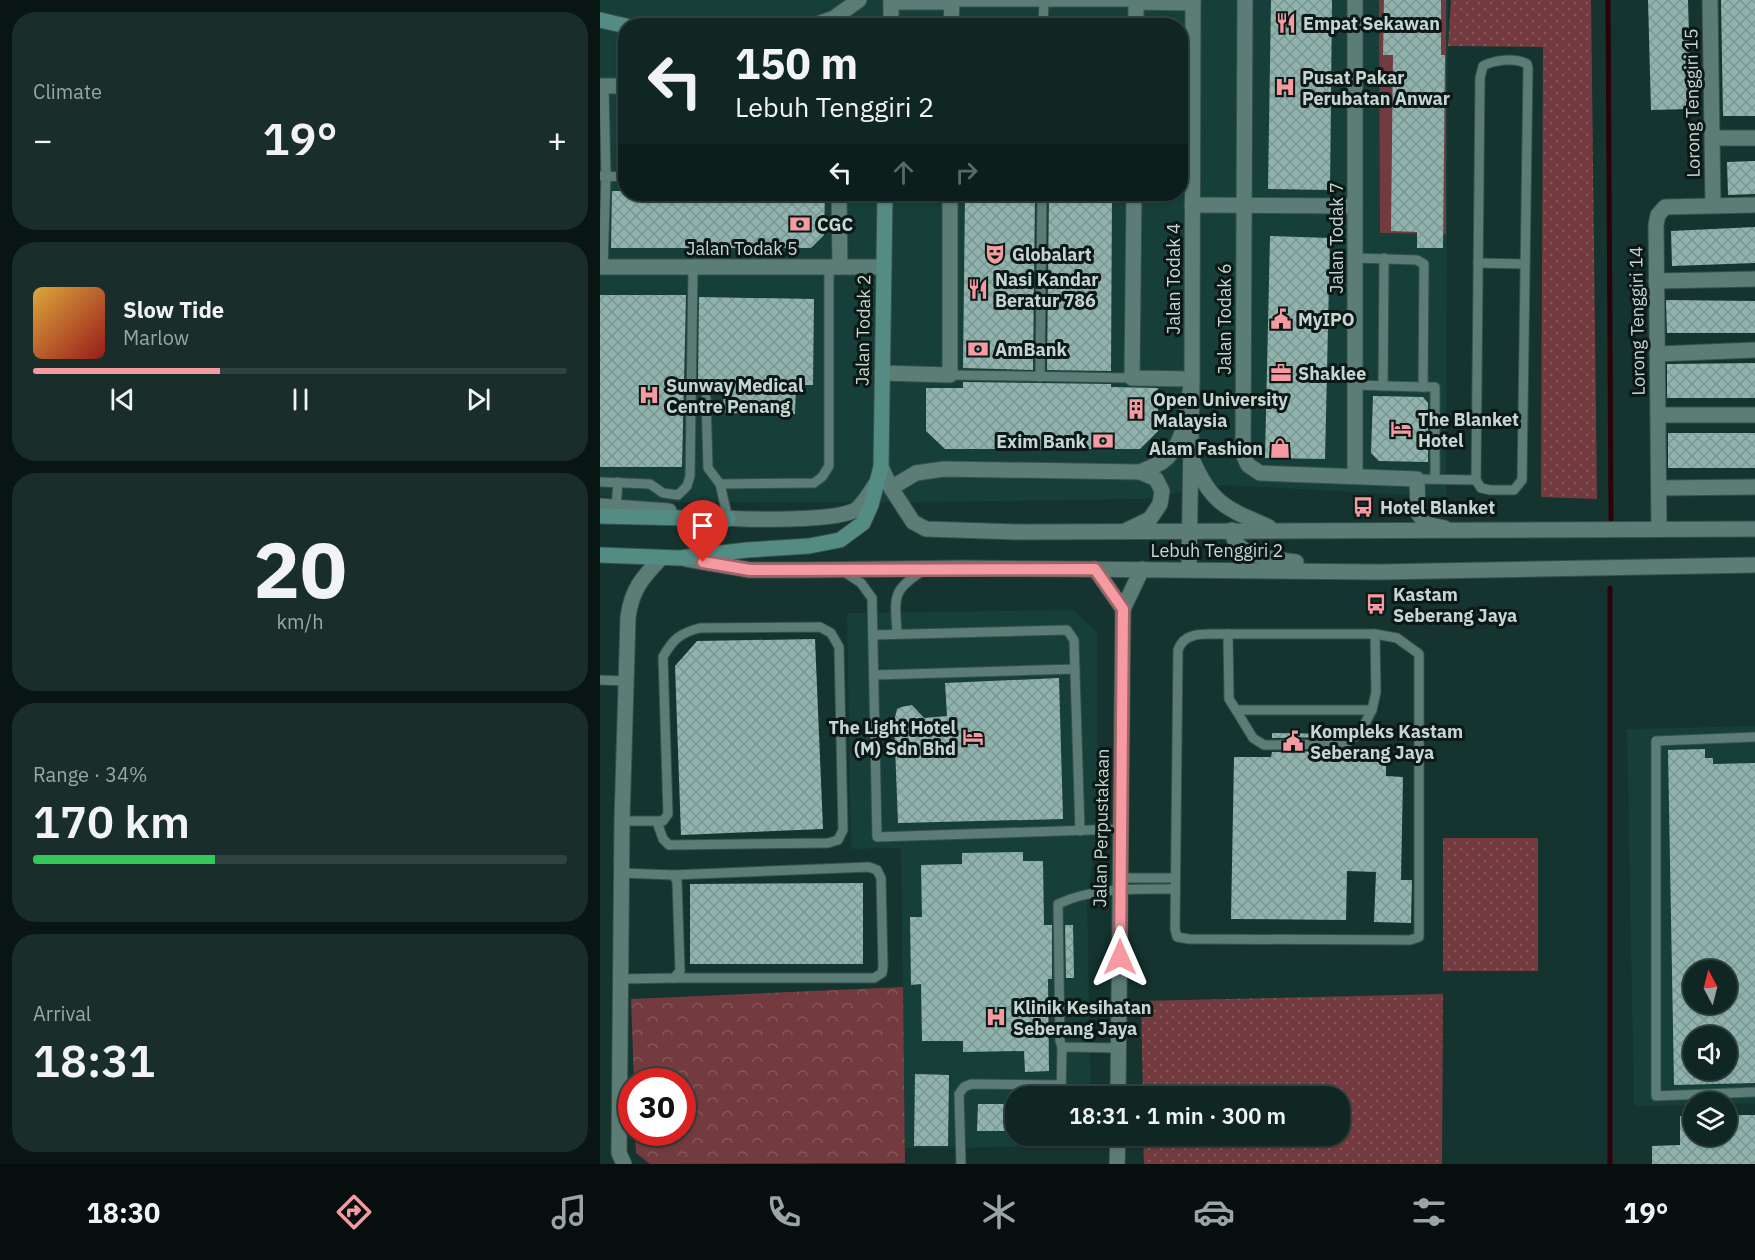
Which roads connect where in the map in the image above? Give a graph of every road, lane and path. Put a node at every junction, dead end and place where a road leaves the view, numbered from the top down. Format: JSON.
{"nodes":[{"id":1,"x":859,"y":0,"type":"edge"},
{"id":2,"x":1245,"y":0,"type":"edge"},
{"id":3,"x":1355,"y":0,"type":"edge"},
{"id":4,"x":1710,"y":0,"type":"edge"},
{"id":5,"x":891,"y":1,"type":"edge"},
{"id":6,"x":952,"y":1,"type":"edge"},
{"id":7,"x":1044,"y":1,"type":"edge"},
{"id":8,"x":1136,"y":1,"type":"edge"},
{"id":9,"x":1193,"y":1,"type":"edge"},
{"id":10,"x":834,"y":18,"type":"edge"},
{"id":11,"x":891,"y":18,"type":"edge"},
{"id":12,"x":951,"y":18,"type":"edge"},
{"id":13,"x":1043,"y":18,"type":"edge"},
{"id":14,"x":1136,"y":18,"type":"edge"},
{"id":15,"x":602,"y":21,"type":"edge"},
{"id":16,"x":618,"y":24,"type":"edge"},
{"id":17,"x":618,"y":28,"type":"edge"},
{"id":18,"x":602,"y":86,"type":"edge"},
{"id":19,"x":618,"y":86,"type":"edge"},
{"id":20,"x":1713,"y":138,"type":"junction"},
{"id":21,"x":1755,"y":138,"type":"edge"},
{"id":22,"x":603,"y":176,"type":"edge"},
{"id":23,"x":618,"y":177,"type":"edge"},
{"id":24,"x":839,"y":201,"type":"edge"},
{"id":25,"x":885,"y":201,"type":"edge"},
{"id":26,"x":950,"y":201,"type":"edge"},
{"id":27,"x":1042,"y":201,"type":"edge"},
{"id":28,"x":1134,"y":201,"type":"edge"},
{"id":29,"x":1192,"y":205,"type":"junction"},
{"id":30,"x":1245,"y":205,"type":"junction"},
{"id":31,"x":1755,"y":205,"type":"edge"},
{"id":32,"x":1355,"y":206,"type":"junction"},
{"id":33,"x":1713,"y":206,"type":"junction"},
{"id":34,"x":1355,"y":258,"type":"junction"},
{"id":35,"x":1384,"y":258,"type":"junction"},
{"id":36,"x":1478,"y":263,"type":"junction"},
{"id":37,"x":1525,"y":264,"type":"junction"},
{"id":38,"x":602,"y":267,"type":"edge"},
{"id":39,"x":834,"y":267,"type":"junction"},
{"id":40,"x":884,"y":267,"type":"junction"},
{"id":41,"x":693,"y":268,"type":"junction"},
{"id":42,"x":1755,"y":279,"type":"edge"},
{"id":43,"x":1656,"y":281,"type":"junction"},
{"id":44,"x":1755,"y":350,"type":"edge"},
{"id":45,"x":1657,"y":354,"type":"junction"},
{"id":46,"x":882,"y":373,"type":"junction"},
{"id":47,"x":950,"y":375,"type":"junction"},
{"id":48,"x":1040,"y":377,"type":"junction"},
{"id":49,"x":1132,"y":378,"type":"junction"},
{"id":50,"x":1192,"y":379,"type":"junction"},
{"id":51,"x":1355,"y":385,"type":"junction"},
{"id":52,"x":1383,"y":386,"type":"junction"},
{"id":53,"x":1423,"y":387,"type":"junction"},
{"id":54,"x":706,"y":398,"type":"dead end"},
{"id":55,"x":1755,"y":415,"type":"edge"},
{"id":56,"x":1658,"y":416,"type":"junction"},
{"id":57,"x":1191,"y":457,"type":"junction"},
{"id":58,"x":1140,"y":472,"type":"junction"},
{"id":59,"x":1355,"y":476,"type":"junction"},
{"id":60,"x":884,"y":479,"type":"junction"},
{"id":61,"x":1417,"y":479,"type":"junction"},
{"id":62,"x":1435,"y":479,"type":"junction"},
{"id":63,"x":1476,"y":480,"type":"junction"},
{"id":64,"x":600,"y":482,"type":"edge"},
{"id":65,"x":618,"y":482,"type":"junction"},
{"id":66,"x":720,"y":484,"type":"junction"},
{"id":67,"x":1755,"y":487,"type":"edge"},
{"id":68,"x":1659,"y":488,"type":"junction"},
{"id":69,"x":600,"y":506,"type":"edge"},
{"id":70,"x":610,"y":513,"type":"edge"},
{"id":71,"x":728,"y":519,"type":"junction"},
{"id":72,"x":1659,"y":529,"type":"junction"},
{"id":73,"x":1755,"y":529,"type":"edge"},
{"id":74,"x":1232,"y":530,"type":"junction"},
{"id":75,"x":1278,"y":530,"type":"junction"},
{"id":76,"x":1451,"y":530,"type":"junction"},
{"id":77,"x":1127,"y":531,"type":"junction"},
{"id":78,"x":1190,"y":531,"type":"junction"},
{"id":79,"x":600,"y":555,"type":"edge"},
{"id":80,"x":661,"y":558,"type":"junction"},
{"id":81,"x":680,"y":558,"type":"junction"},
{"id":82,"x":1755,"y":565,"type":"edge"},
{"id":83,"x":927,"y":568,"type":"junction"},
{"id":84,"x":841,"y":569,"type":"junction"},
{"id":85,"x":1095,"y":569,"type":"junction"},
{"id":86,"x":1142,"y":569,"type":"junction"},
{"id":87,"x":1189,"y":569,"type":"junction"},
{"id":88,"x":1379,"y":572,"type":"junction"},
{"id":89,"x":1123,"y":609,"type":"junction"},
{"id":90,"x":897,"y":633,"type":"junction"},
{"id":91,"x":1228,"y":634,"type":"junction"},
{"id":92,"x":1376,"y":634,"type":"junction"},
{"id":93,"x":873,"y":635,"type":"junction"},
{"id":94,"x":1075,"y":669,"type":"junction"},
{"id":95,"x":874,"y":675,"type":"junction"},
{"id":96,"x":600,"y":680,"type":"edge"},
{"id":97,"x":626,"y":681,"type":"junction"},
{"id":98,"x":1236,"y":710,"type":"junction"},
{"id":99,"x":1372,"y":710,"type":"junction"},
{"id":100,"x":1755,"y":737,"type":"edge"},
{"id":101,"x":622,"y":821,"type":"junction"},
{"id":102,"x":657,"y":822,"type":"junction"},
{"id":103,"x":1121,"y":829,"type":"junction"},
{"id":104,"x":1080,"y":831,"type":"junction"},
{"id":105,"x":622,"y":873,"type":"junction"},
{"id":106,"x":673,"y":875,"type":"junction"},
{"id":107,"x":1175,"y":878,"type":"junction"},
{"id":108,"x":1120,"y":884,"type":"junction"},
{"id":109,"x":1175,"y":889,"type":"junction"},
{"id":110,"x":674,"y":978,"type":"junction"},
{"id":111,"x":621,"y":979,"type":"junction"},
{"id":112,"x":1062,"y":1047,"type":"junction"},
{"id":113,"x":1119,"y":1048,"type":"junction"},
{"id":114,"x":1061,"y":1085,"type":"joint"},
{"id":115,"x":1118,"y":1086,"type":"edge"},
{"id":116,"x":1755,"y":1092,"type":"edge"},
{"id":117,"x":1118,"y":1146,"type":"edge"},
{"id":118,"x":624,"y":1164,"type":"edge"},
{"id":119,"x":961,"y":1164,"type":"edge"},
{"id":120,"x":1117,"y":1164,"type":"edge"}],
"edges":[{"from":1,"to":10,"type":"street"},
{"from":2,"to":30,"type":"street","name":"Jalan Todak 6"},
{"from":3,"to":32,"type":"street","name":"Jalan Todak 7"},
{"from":4,"to":20,"type":"street","name":"Lorong Tenggiri 15"},
{"from":5,"to":6,"type":"street"},
{"from":5,"to":11,"type":"street"},
{"from":6,"to":7,"type":"lane"},
{"from":6,"to":12,"type":"street"},
{"from":7,"to":8,"type":"lane"},
{"from":7,"to":13,"type":"lane"},
{"from":8,"to":9,"type":"street"},
{"from":8,"to":14,"type":"street"},
{"from":9,"to":29,"type":"street","name":"Jalan Todak 4"},
{"from":15,"to":16,"type":"main road"},
{"from":15,"to":17,"type":"street"},
{"from":18,"to":19,"type":"street"},
{"from":18,"to":22,"type":"lane"},
{"from":20,"to":21,"type":"street"},
{"from":20,"to":33,"type":"street","name":"Lorong Tenggiri 15"},
{"from":22,"to":23,"type":"lane"},
{"from":22,"to":38,"type":"lane"},
{"from":24,"to":39,"type":"street","name":"Jalan Todak 2"},
{"from":25,"to":40,"type":"main road","name":"Jalan Todak 2"},
{"from":26,"to":47,"type":"street"},
{"from":27,"to":48,"type":"lane"},
{"from":28,"to":49,"type":"street"},
{"from":29,"to":30,"type":"street"},
{"from":29,"to":50,"type":"street","name":"Jalan Todak 4"},
{"from":30,"to":32,"type":"street"},
{"from":30,"to":59,"type":"street","name":"Jalan Todak 6"},
{"from":31,"to":33,"type":"street","name":"Lorong Tenggiri 14"},
{"from":32,"to":34,"type":"street","name":"Jalan Todak 7"},
{"from":33,"to":43,"type":"street","name":"Lorong Tenggiri 14"},
{"from":34,"to":35,"type":"lane"},
{"from":34,"to":51,"type":"street","name":"Jalan Todak 7"},
{"from":35,"to":52,"type":"lane"},
{"from":35,"to":53,"type":"lane"},
{"from":36,"to":37,"type":"lane"},
{"from":36,"to":37,"type":"lane"},
{"from":36,"to":63,"type":"lane"},
{"from":37,"to":63,"type":"lane"},
{"from":38,"to":41,"type":"street","name":"Jalan Todak 5"},
{"from":39,"to":40,"type":"street","name":"Jalan Todak 5"},
{"from":39,"to":41,"type":"street","name":"Jalan Todak 5"},
{"from":39,"to":66,"type":"lane"},
{"from":40,"to":46,"type":"main road","name":"Jalan Todak 2"},
{"from":41,"to":65,"type":"lane"},
{"from":42,"to":43,"type":"street"},
{"from":43,"to":45,"type":"street","name":"Lorong Tenggiri 14"},
{"from":44,"to":45,"type":"street"},
{"from":45,"to":56,"type":"street","name":"Lorong Tenggiri 14"},
{"from":46,"to":47,"type":"street"},
{"from":46,"to":60,"type":"main road","name":"Jalan Todak 2"},
{"from":47,"to":48,"type":"lane"},
{"from":48,"to":49,"type":"lane"},
{"from":49,"to":50,"type":"street"},
{"from":50,"to":57,"type":"street","name":"Jalan Todak 4"},
{"from":50,"to":58,"type":"street"},
{"from":51,"to":52,"type":"lane"},
{"from":51,"to":59,"type":"street","name":"Jalan Todak 7"},
{"from":52,"to":53,"type":"lane"},
{"from":53,"to":62,"type":"lane"},
{"from":54,"to":66,"type":"lane"},
{"from":55,"to":56,"type":"street"},
{"from":56,"to":68,"type":"street","name":"Lorong Tenggiri 14"},
{"from":57,"to":75,"type":"street"},
{"from":57,"to":78,"type":"street","name":"Jalan Todak 4"},
{"from":58,"to":60,"type":"street"},
{"from":58,"to":77,"type":"street"},
{"from":59,"to":61,"type":"street","name":"Jalan Todak 6"},
{"from":60,"to":71,"type":"street"},
{"from":60,"to":77,"type":"street","name":"Lebuh Tenggiri 2"},
{"from":60,"to":81,"type":"main road","name":"Lebuh Tenggiri 2"},
{"from":61,"to":62,"type":"lane"},
{"from":61,"to":76,"type":"street"},
{"from":62,"to":63,"type":"lane"},
{"from":64,"to":65,"type":"lane"},
{"from":65,"to":70,"type":"lane"},
{"from":66,"to":71,"type":"lane"},
{"from":67,"to":68,"type":"street"},
{"from":68,"to":72,"type":"street","name":"Lorong Tenggiri 14"},
{"from":69,"to":70,"type":"street"},
{"from":70,"to":71,"type":"main road"},
{"from":72,"to":73,"type":"street","name":"Lebuh Tenggiri 2"},
{"from":72,"to":76,"type":"street","name":"Lebuh Tenggiri 2"},
{"from":74,"to":75,"type":"street","name":"Lebuh Tenggiri 2"},
{"from":74,"to":78,"type":"street","name":"Lebuh Tenggiri 2"},
{"from":74,"to":88,"type":"street"},
{"from":75,"to":76,"type":"street","name":"Lebuh Tenggiri 2"},
{"from":77,"to":78,"type":"street","name":"Lebuh Tenggiri 2"},
{"from":78,"to":87,"type":"street","name":"Jalan Todak 4"},
{"from":79,"to":80,"type":"main road","name":"Lebuh Tenggiri 2"},
{"from":80,"to":81,"type":"main road","name":"Lebuh Tenggiri 2"},
{"from":80,"to":97,"type":"street"},
{"from":81,"to":84,"type":"street","name":"Lebuh Tenggiri 2"},
{"from":82,"to":88,"type":"street","name":"Lebuh Tenggiri 2"},
{"from":83,"to":84,"type":"street","name":"Lebuh Tenggiri 2"},
{"from":83,"to":85,"type":"street","name":"Lebuh Tenggiri 2"},
{"from":83,"to":90,"type":"lane"},
{"from":84,"to":93,"type":"lane"},
{"from":85,"to":86,"type":"street","name":"Lebuh Tenggiri 2"},
{"from":85,"to":89,"type":"street"},
{"from":86,"to":87,"type":"street","name":"Lebuh Tenggiri 2"},
{"from":86,"to":89,"type":"street"},
{"from":87,"to":88,"type":"street","name":"Lebuh Tenggiri 2"},
{"from":89,"to":103,"type":"street","name":"Jalan Perpustakaan"},
{"from":90,"to":93,"type":"lane"},
{"from":90,"to":94,"type":"lane"},
{"from":91,"to":92,"type":"lane"},
{"from":91,"to":98,"type":"lane"},
{"from":91,"to":107,"type":"lane"},
{"from":92,"to":99,"type":"lane"},
{"from":92,"to":109,"type":"lane"},
{"from":93,"to":95,"type":"lane"},
{"from":94,"to":95,"type":"lane"},
{"from":94,"to":104,"type":"lane"},
{"from":95,"to":104,"type":"lane"},
{"from":96,"to":97,"type":"lane"},
{"from":97,"to":101,"type":"street"},
{"from":98,"to":99,"type":"lane"},
{"from":98,"to":99,"type":"lane"},
{"from":100,"to":116,"type":"lane"},
{"from":101,"to":102,"type":"lane"},
{"from":101,"to":105,"type":"street"},
{"from":102,"to":102,"type":"lane"},
{"from":103,"to":104,"type":"lane"},
{"from":103,"to":108,"type":"street","name":"Jalan Perpustakaan"},
{"from":105,"to":106,"type":"lane"},
{"from":105,"to":111,"type":"street"},
{"from":106,"to":110,"type":"lane"},
{"from":106,"to":110,"type":"lane"},
{"from":107,"to":108,"type":"lane"},
{"from":107,"to":109,"type":"lane"},
{"from":108,"to":109,"type":"lane"},
{"from":108,"to":112,"type":"lane"},
{"from":108,"to":113,"type":"street","name":"Jalan Perpustakaan"},
{"from":110,"to":111,"type":"lane"},
{"from":111,"to":118,"type":"street"},
{"from":112,"to":113,"type":"lane"},
{"from":112,"to":114,"type":"lane"},
{"from":113,"to":115,"type":"street","name":"Jalan Perpustakaan"},
{"from":114,"to":119,"type":"lane"},
{"from":117,"to":120,"type":"street"}]}
